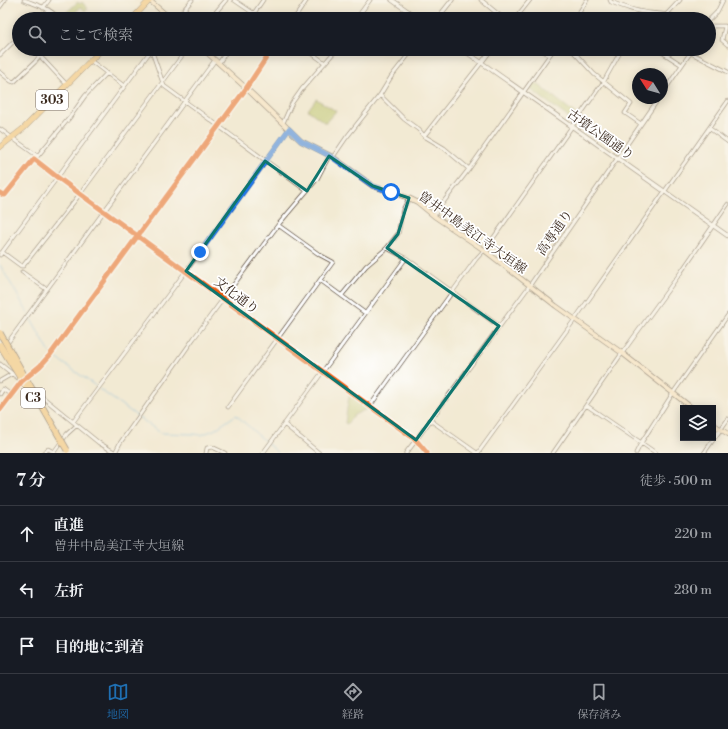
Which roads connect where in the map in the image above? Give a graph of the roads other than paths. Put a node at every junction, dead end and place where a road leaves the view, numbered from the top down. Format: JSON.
{"nodes":[{"id":1,"x":5,"y":0,"type":"edge"},
{"id":2,"x":24,"y":0,"type":"edge"},
{"id":3,"x":49,"y":0,"type":"edge"},
{"id":4,"x":150,"y":0,"type":"edge"},
{"id":5,"x":192,"y":0,"type":"edge"},
{"id":6,"x":226,"y":0,"type":"edge"},
{"id":7,"x":234,"y":0,"type":"edge"},
{"id":8,"x":263,"y":0,"type":"edge"},
{"id":9,"x":307,"y":0,"type":"edge"},
{"id":10,"x":370,"y":0,"type":"edge"},
{"id":11,"x":392,"y":0,"type":"edge"},
{"id":12,"x":452,"y":0,"type":"edge"},
{"id":13,"x":481,"y":0,"type":"edge"},
{"id":14,"x":530,"y":0,"type":"edge"},
{"id":15,"x":587,"y":0,"type":"edge"},
{"id":16,"x":610,"y":0,"type":"edge"},
{"id":17,"x":680,"y":0,"type":"edge"},
{"id":18,"x":723,"y":0,"type":"edge"},
{"id":19,"x":0,"y":7,"type":"edge"},
{"id":20,"x":43,"y":8,"type":"junction"},
{"id":21,"x":49,"y":10,"type":"joint"},
{"id":22,"x":52,"y":12,"type":"edge"},
{"id":23,"x":139,"y":12,"type":"edge"},
{"id":24,"x":163,"y":12,"type":"edge"},
{"id":25,"x":182,"y":12,"type":"edge"},
{"id":26,"x":216,"y":12,"type":"edge"},
{"id":27,"x":252,"y":12,"type":"edge"},
{"id":28,"x":255,"y":12,"type":"edge"},
{"id":29,"x":299,"y":12,"type":"edge"},
{"id":30,"x":361,"y":12,"type":"edge"},
{"id":31,"x":409,"y":12,"type":"edge"},
{"id":32,"x":442,"y":12,"type":"edge"},
{"id":33,"x":496,"y":12,"type":"edge"},
{"id":34,"x":521,"y":12,"type":"edge"},
{"id":35,"x":579,"y":12,"type":"edge"},
{"id":36,"x":644,"y":12,"type":"edge"},
{"id":37,"x":669,"y":12,"type":"edge"},
{"id":38,"x":716,"y":13,"type":"edge"},
{"id":39,"x":716,"y":26,"type":"edge"},
{"id":40,"x":12,"y":43,"type":"edge"},
{"id":41,"x":728,"y":44,"type":"edge"},
{"id":42,"x":0,"y":55,"type":"edge"},
{"id":43,"x":40,"y":56,"type":"joint"},
{"id":44,"x":95,"y":56,"type":"edge"},
{"id":45,"x":146,"y":56,"type":"edge"},
{"id":46,"x":154,"y":56,"type":"edge"},
{"id":47,"x":182,"y":56,"type":"edge"},
{"id":48,"x":211,"y":56,"type":"edge"},
{"id":49,"x":222,"y":56,"type":"edge"},
{"id":50,"x":268,"y":56,"type":"edge"},
{"id":51,"x":316,"y":56,"type":"edge"},
{"id":52,"x":331,"y":56,"type":"edge"},
{"id":53,"x":408,"y":56,"type":"edge"},
{"id":54,"x":473,"y":56,"type":"edge"},
{"id":55,"x":487,"y":56,"type":"edge"},
{"id":56,"x":548,"y":56,"type":"edge"},
{"id":57,"x":577,"y":56,"type":"edge"},
{"id":58,"x":618,"y":56,"type":"edge"},
{"id":59,"x":668,"y":56,"type":"edge"},
{"id":60,"x":688,"y":56,"type":"edge"},
{"id":61,"x":701,"y":56,"type":"edge"},
{"id":62,"x":91,"y":61,"type":"junction"},
{"id":63,"x":217,"y":61,"type":"junction"},
{"id":64,"x":482,"y":62,"type":"junction"},
{"id":65,"x":325,"y":63,"type":"junction"},
{"id":66,"x":682,"y":65,"type":"junction"},
{"id":67,"x":0,"y":72,"type":"edge"},
{"id":68,"x":728,"y":72,"type":"edge"},
{"id":69,"x":107,"y":73,"type":"junction"},
{"id":70,"x":604,"y":81,"type":"junction"},
{"id":71,"x":163,"y":82,"type":"junction"},
{"id":72,"x":66,"y":85,"type":"junction"},
{"id":73,"x":668,"y":85,"type":"edge"},
{"id":74,"x":124,"y":86,"type":"junction"},
{"id":75,"x":246,"y":88,"type":"junction"},
{"id":76,"x":524,"y":93,"type":"junction"},
{"id":77,"x":380,"y":95,"type":"junction"},
{"id":78,"x":185,"y":101,"type":"junction"},
{"id":79,"x":728,"y":101,"type":"edge"},
{"id":80,"x":655,"y":104,"type":"edge"},
{"id":81,"x":283,"y":123,"type":"junction"},
{"id":82,"x":641,"y":124,"type":"junction"},
{"id":83,"x":219,"y":125,"type":"junction"},
{"id":84,"x":572,"y":126,"type":"junction"},
{"id":85,"x":709,"y":128,"type":"junction"},
{"id":86,"x":0,"y":129,"type":"edge"},
{"id":87,"x":289,"y":129,"type":"junction"},
{"id":88,"x":424,"y":136,"type":"junction"},
{"id":89,"x":14,"y":138,"type":"junction"},
{"id":90,"x":728,"y":142,"type":"edge"},
{"id":91,"x":0,"y":147,"type":"edge"},
{"id":92,"x":331,"y":157,"type":"junction"},
{"id":93,"x":618,"y":158,"type":"junction"},
{"id":94,"x":265,"y":161,"type":"junction"},
{"id":95,"x":469,"y":169,"type":"junction"},
{"id":96,"x":57,"y":177,"type":"junction"},
{"id":97,"x":307,"y":191,"type":"junction"},
{"id":98,"x":664,"y":192,"type":"junction"},
{"id":99,"x":80,"y":194,"type":"junction"},
{"id":100,"x":1,"y":196,"type":"edge"},
{"id":101,"x":410,"y":198,"type":"junction"},
{"id":102,"x":728,"y":204,"type":"edge"},
{"id":103,"x":104,"y":211,"type":"junction"},
{"id":104,"x":434,"y":216,"type":"junction"},
{"id":105,"x":278,"y":225,"type":"junction"},
{"id":106,"x":713,"y":225,"type":"junction"},
{"id":107,"x":138,"y":236,"type":"junction"},
{"id":108,"x":728,"y":236,"type":"edge"},
{"id":109,"x":387,"y":248,"type":"junction"},
{"id":110,"x":484,"y":250,"type":"junction"},
{"id":111,"x":1,"y":254,"type":"edge"},
{"id":112,"x":406,"y":258,"type":"junction"},
{"id":113,"x":186,"y":271,"type":"junction"},
{"id":114,"x":22,"y":272,"type":"dead end"},
{"id":115,"x":320,"y":280,"type":"junction"},
{"id":116,"x":530,"y":285,"type":"junction"},
{"id":117,"x":46,"y":289,"type":"junction"},
{"id":118,"x":453,"y":292,"type":"junction"},
{"id":119,"x":342,"y":295,"type":"junction"},
{"id":120,"x":224,"y":299,"type":"junction"},
{"id":121,"x":365,"y":313,"type":"junction"},
{"id":122,"x":728,"y":315,"type":"edge"},
{"id":123,"x":575,"y":319,"type":"junction"},
{"id":124,"x":500,"y":326,"type":"junction"},
{"id":125,"x":0,"y":334,"type":"edge"},
{"id":126,"x":278,"y":339,"type":"junction"},
{"id":127,"x":0,"y":345,"type":"edge"},
{"id":128,"x":0,"y":353,"type":"edge"},
{"id":129,"x":622,"y":353,"type":"junction"},
{"id":130,"x":0,"y":364,"type":"edge"},
{"id":131,"x":323,"y":372,"type":"junction"},
{"id":132,"x":12,"y":374,"type":"junction"},
{"id":133,"x":0,"y":381,"type":"edge"},
{"id":134,"x":22,"y":381,"type":"junction"},
{"id":135,"x":673,"y":393,"type":"junction"},
{"id":136,"x":0,"y":394,"type":"edge"},
{"id":137,"x":11,"y":395,"type":"junction"},
{"id":138,"x":586,"y":405,"type":"junction"},
{"id":139,"x":688,"y":405,"type":"edge"},
{"id":140,"x":370,"y":406,"type":"junction"},
{"id":141,"x":228,"y":407,"type":"dead end"},
{"id":142,"x":0,"y":410,"type":"edge"},
{"id":143,"x":728,"y":419,"type":"edge"},
{"id":144,"x":430,"y":420,"type":"junction"},
{"id":145,"x":73,"y":422,"type":"junction"},
{"id":146,"x":284,"y":424,"type":"junction"},
{"id":147,"x":77,"y":425,"type":"junction"},
{"id":148,"x":716,"y":426,"type":"edge"},
{"id":149,"x":720,"y":429,"type":"junction"},
{"id":150,"x":728,"y":434,"type":"edge"},
{"id":151,"x":416,"y":440,"type":"junction"},
{"id":152,"x":641,"y":443,"type":"junction"},
{"id":153,"x":43,"y":453,"type":"edge"},
{"id":154,"x":115,"y":453,"type":"edge"},
{"id":155,"x":206,"y":453,"type":"edge"},
{"id":156,"x":226,"y":453,"type":"edge"},
{"id":157,"x":263,"y":453,"type":"edge"},
{"id":158,"x":319,"y":453,"type":"edge"},
{"id":159,"x":406,"y":453,"type":"edge"},
{"id":160,"x":427,"y":453,"type":"edge"},
{"id":161,"x":478,"y":453,"type":"edge"},
{"id":162,"x":553,"y":453,"type":"edge"},
{"id":163,"x":636,"y":453,"type":"edge"},
{"id":164,"x":656,"y":453,"type":"edge"},
{"id":165,"x":704,"y":453,"type":"edge"}],
"edges":[{"from":1,"to":19,"type":"street"},
{"from":2,"to":20,"type":"street"},
{"from":3,"to":20,"type":"street"},
{"from":4,"to":23,"type":"highway"},
{"from":4,"to":24,"type":"main road"},
{"from":5,"to":25,"type":"street"},
{"from":6,"to":26,"type":"street"},
{"from":7,"to":27,"type":"street"},
{"from":8,"to":28,"type":"street"},
{"from":9,"to":29,"type":"street"},
{"from":10,"to":30,"type":"street"},
{"from":11,"to":31,"type":"street"},
{"from":12,"to":32,"type":"street"},
{"from":13,"to":33,"type":"street"},
{"from":14,"to":34,"type":"street"},
{"from":15,"to":35,"type":"street"},
{"from":16,"to":36,"type":"street"},
{"from":17,"to":37,"type":"street"},
{"from":18,"to":38,"type":"street"},
{"from":20,"to":21,"type":"street"},
{"from":21,"to":22,"type":"street"},
{"from":39,"to":41,"type":"street"},
{"from":40,"to":42,"type":"street"},
{"from":43,"to":67,"type":"street"},
{"from":43,"to":72,"type":"street"},
{"from":44,"to":62,"type":"highway","number":"303"},
{"from":45,"to":74,"type":"street"},
{"from":46,"to":71,"type":"street"},
{"from":47,"to":71,"type":"street"},
{"from":48,"to":63,"type":"main road","name":"曽井中島美江寺大垣線"},
{"from":49,"to":63,"type":"street"},
{"from":50,"to":75,"type":"street"},
{"from":51,"to":65,"type":"street"},
{"from":52,"to":65,"type":"street"},
{"from":53,"to":77,"type":"street"},
{"from":54,"to":64,"type":"street","name":"古墳公園通り"},
{"from":55,"to":64,"type":"street"},
{"from":56,"to":76,"type":"street"},
{"from":57,"to":70,"type":"street"},
{"from":58,"to":70,"type":"street"},
{"from":59,"to":66,"type":"street"},
{"from":60,"to":66,"type":"street"},
{"from":61,"to":68,"type":"street"},
{"from":62,"to":69,"type":"street"},
{"from":62,"to":72,"type":"highway","number":"303"},
{"from":63,"to":75,"type":"main road","name":"曽井中島美江寺大垣線"},
{"from":63,"to":78,"type":"street"},
{"from":64,"to":76,"type":"street","name":"古墳公園通り"},
{"from":64,"to":88,"type":"street"},
{"from":65,"to":81,"type":"street"},
{"from":66,"to":73,"type":"street"},
{"from":69,"to":74,"type":"street"},
{"from":69,"to":89,"type":"street"},
{"from":70,"to":82,"type":"street"},
{"from":70,"to":84,"type":"street"},
{"from":71,"to":78,"type":"street"},
{"from":71,"to":99,"type":"street"},
{"from":72,"to":89,"type":"highway","number":"303"},
{"from":74,"to":96,"type":"street"},
{"from":75,"to":81,"type":"main road","name":"曽井中島美江寺大垣線"},
{"from":75,"to":83,"type":"street"},
{"from":76,"to":84,"type":"street","name":"古墳公園通り"},
{"from":76,"to":95,"type":"street"},
{"from":77,"to":88,"type":"street"},
{"from":77,"to":92,"type":"street"},
{"from":78,"to":83,"type":"street"},
{"from":78,"to":103,"type":"street"},
{"from":79,"to":85,"type":"street"},
{"from":80,"to":82,"type":"street","name":"高専通り"},
{"from":81,"to":87,"type":"main road","name":"曽井中島美江寺大垣線"},
{"from":82,"to":93,"type":"street","name":"高専通り"},
{"from":83,"to":94,"type":"street"},
{"from":83,"to":107,"type":"street"},
{"from":84,"to":93,"type":"street","name":"古墳公園通り"},
{"from":84,"to":110,"type":"street"},
{"from":85,"to":90,"type":"street"},
{"from":85,"to":98,"type":"street"},
{"from":86,"to":89,"type":"street"},
{"from":87,"to":92,"type":"main road","name":"曽井中島美江寺大垣線"},
{"from":87,"to":94,"type":"street"},
{"from":88,"to":95,"type":"street"},
{"from":89,"to":91,"type":"highway","number":"303"},
{"from":92,"to":97,"type":"street"},
{"from":92,"to":101,"type":"main road","name":"曽井中島美江寺大垣線"},
{"from":93,"to":98,"type":"street","name":"古墳公園通り"},
{"from":93,"to":116,"type":"street","name":"高専通り"},
{"from":94,"to":97,"type":"street"},
{"from":94,"to":113,"type":"street"},
{"from":95,"to":104,"type":"street"},
{"from":96,"to":99,"type":"street","name":"文化通り"},
{"from":96,"to":100,"type":"street","name":"文化通り"},
{"from":96,"to":111,"type":"street"},
{"from":97,"to":105,"type":"street"},
{"from":98,"to":106,"type":"street","name":"古墳公園通り"},
{"from":98,"to":123,"type":"street"},
{"from":99,"to":103,"type":"street","name":"文化通り"},
{"from":99,"to":111,"type":"street"},
{"from":101,"to":104,"type":"main road","name":"曽井中島美江寺大垣線"},
{"from":101,"to":109,"type":"street"},
{"from":102,"to":106,"type":"street"},
{"from":103,"to":107,"type":"street","name":"文化通り"},
{"from":103,"to":117,"type":"street"},
{"from":104,"to":110,"type":"main road","name":"曽井中島美江寺大垣線"},
{"from":105,"to":115,"type":"street"},
{"from":105,"to":120,"type":"street"},
{"from":106,"to":108,"type":"street","name":"古墳公園通り"},
{"from":106,"to":129,"type":"street"},
{"from":107,"to":113,"type":"street","name":"文化通り"},
{"from":107,"to":134,"type":"street"},
{"from":109,"to":112,"type":"street"},
{"from":109,"to":119,"type":"street"},
{"from":110,"to":116,"type":"main road","name":"曽井中島美江寺大垣線"},
{"from":110,"to":118,"type":"street"},
{"from":112,"to":118,"type":"street"},
{"from":112,"to":121,"type":"street"},
{"from":113,"to":120,"type":"street","name":"文化通り"},
{"from":113,"to":145,"type":"street"},
{"from":114,"to":117,"type":"street"},
{"from":115,"to":119,"type":"street"},
{"from":115,"to":126,"type":"street"},
{"from":116,"to":123,"type":"main road","name":"曽井中島美江寺大垣線"},
{"from":116,"to":124,"type":"street","name":"高専通り"},
{"from":117,"to":128,"type":"street"},
{"from":118,"to":124,"type":"street"},
{"from":118,"to":140,"type":"street"},
{"from":119,"to":121,"type":"street"},
{"from":120,"to":126,"type":"street","name":"文化通り"},
{"from":120,"to":154,"type":"street"},
{"from":121,"to":131,"type":"street"},
{"from":122,"to":135,"type":"street"},
{"from":123,"to":129,"type":"main road","name":"曽井中島美江寺大垣線"},
{"from":123,"to":161,"type":"street"},
{"from":124,"to":144,"type":"street","name":"高専通り"},
{"from":125,"to":127,"type":"highway","number":"C3","bridge":true},
{"from":126,"to":131,"type":"street","name":"文化通り"},
{"from":126,"to":141,"type":"street"},
{"from":129,"to":135,"type":"main road","name":"曽井中島美江寺大垣線"},
{"from":129,"to":138,"type":"street"},
{"from":130,"to":132,"type":"street"},
{"from":131,"to":140,"type":"street","name":"文化通り"},
{"from":131,"to":146,"type":"street"},
{"from":132,"to":133,"type":"street"},
{"from":132,"to":134,"type":"street"},
{"from":134,"to":137,"type":"street"},
{"from":134,"to":145,"type":"street"},
{"from":135,"to":139,"type":"main road","name":"曽井中島美江寺大垣線"},
{"from":135,"to":152,"type":"street"},
{"from":136,"to":137,"type":"street"},
{"from":137,"to":142,"type":"street"},
{"from":138,"to":152,"type":"street"},
{"from":138,"to":162,"type":"street"},
{"from":140,"to":151,"type":"street","name":"文化通り"},
{"from":143,"to":149,"type":"street"},
{"from":144,"to":151,"type":"street","name":"高専通り"},
{"from":144,"to":161,"type":"street"},
{"from":145,"to":147,"type":"street"},
{"from":146,"to":157,"type":"street"},
{"from":146,"to":158,"type":"street"},
{"from":147,"to":153,"type":"street"},
{"from":147,"to":154,"type":"street"},
{"from":148,"to":149,"type":"main road"},
{"from":149,"to":150,"type":"main road"},
{"from":149,"to":165,"type":"street"},
{"from":151,"to":159,"type":"street","name":"高専通り"},
{"from":151,"to":160,"type":"street","name":"文化通り"},
{"from":152,"to":163,"type":"street"},
{"from":152,"to":164,"type":"street"},
{"from":155,"to":156,"type":"street"}]}
